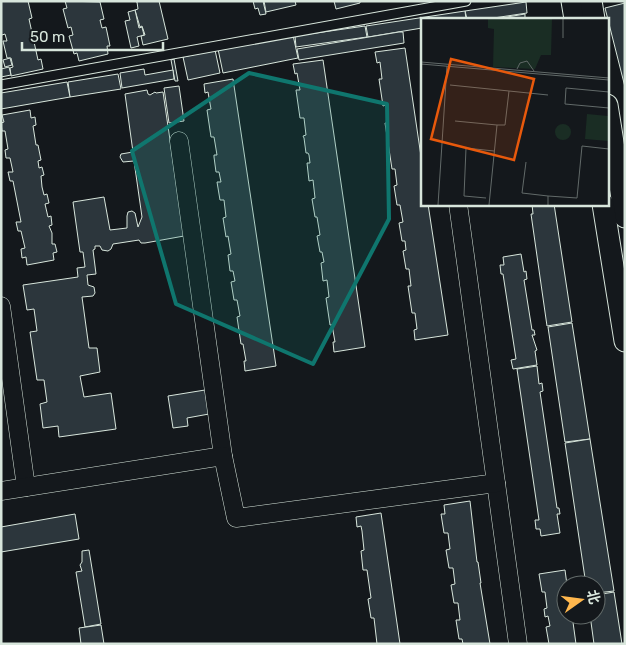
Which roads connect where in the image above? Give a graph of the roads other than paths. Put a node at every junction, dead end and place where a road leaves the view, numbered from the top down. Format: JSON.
{"nodes":[{"id":1,"x":466,"y":1,"type":"edge"},
{"id":2,"x":572,"y":1,"type":"edge"},
{"id":3,"x":591,"y":1,"type":"edge"},
{"id":4,"x":575,"y":18,"type":"edge"},
{"id":5,"x":594,"y":18,"type":"edge"},
{"id":6,"x":1,"y":85,"type":"edge"},
{"id":7,"x":608,"y":110,"type":"edge"},
{"id":8,"x":179,"y":141,"type":"dead end"},
{"id":9,"x":458,"y":205,"type":"edge"},
{"id":10,"x":603,"y":205,"type":"edge"},
{"id":11,"x":625,"y":217,"type":"edge"},
{"id":12,"x":1,"y":306,"type":"edge"},
{"id":13,"x":625,"y":341,"type":"edge"},
{"id":14,"x":223,"y":456,"type":"junction"},
{"id":15,"x":496,"y":483,"type":"junction"},
{"id":16,"x":26,"y":487,"type":"junction"},
{"id":17,"x":1,"y":491,"type":"edge"},
{"id":18,"x":518,"y":644,"type":"edge"}],
"edges":[{"from":1,"to":6,"type":"lane"},
{"from":2,"to":4,"type":"street"},
{"from":3,"to":5,"type":"street"},
{"from":7,"to":11,"type":"street"},
{"from":8,"to":14,"type":"street"},
{"from":9,"to":15,"type":"street"},
{"from":10,"to":13,"type":"street"},
{"from":12,"to":16,"type":"street"},
{"from":14,"to":15,"type":"street"},
{"from":14,"to":16,"type":"street"},
{"from":15,"to":18,"type":"street"},
{"from":16,"to":17,"type":"street"}]}
